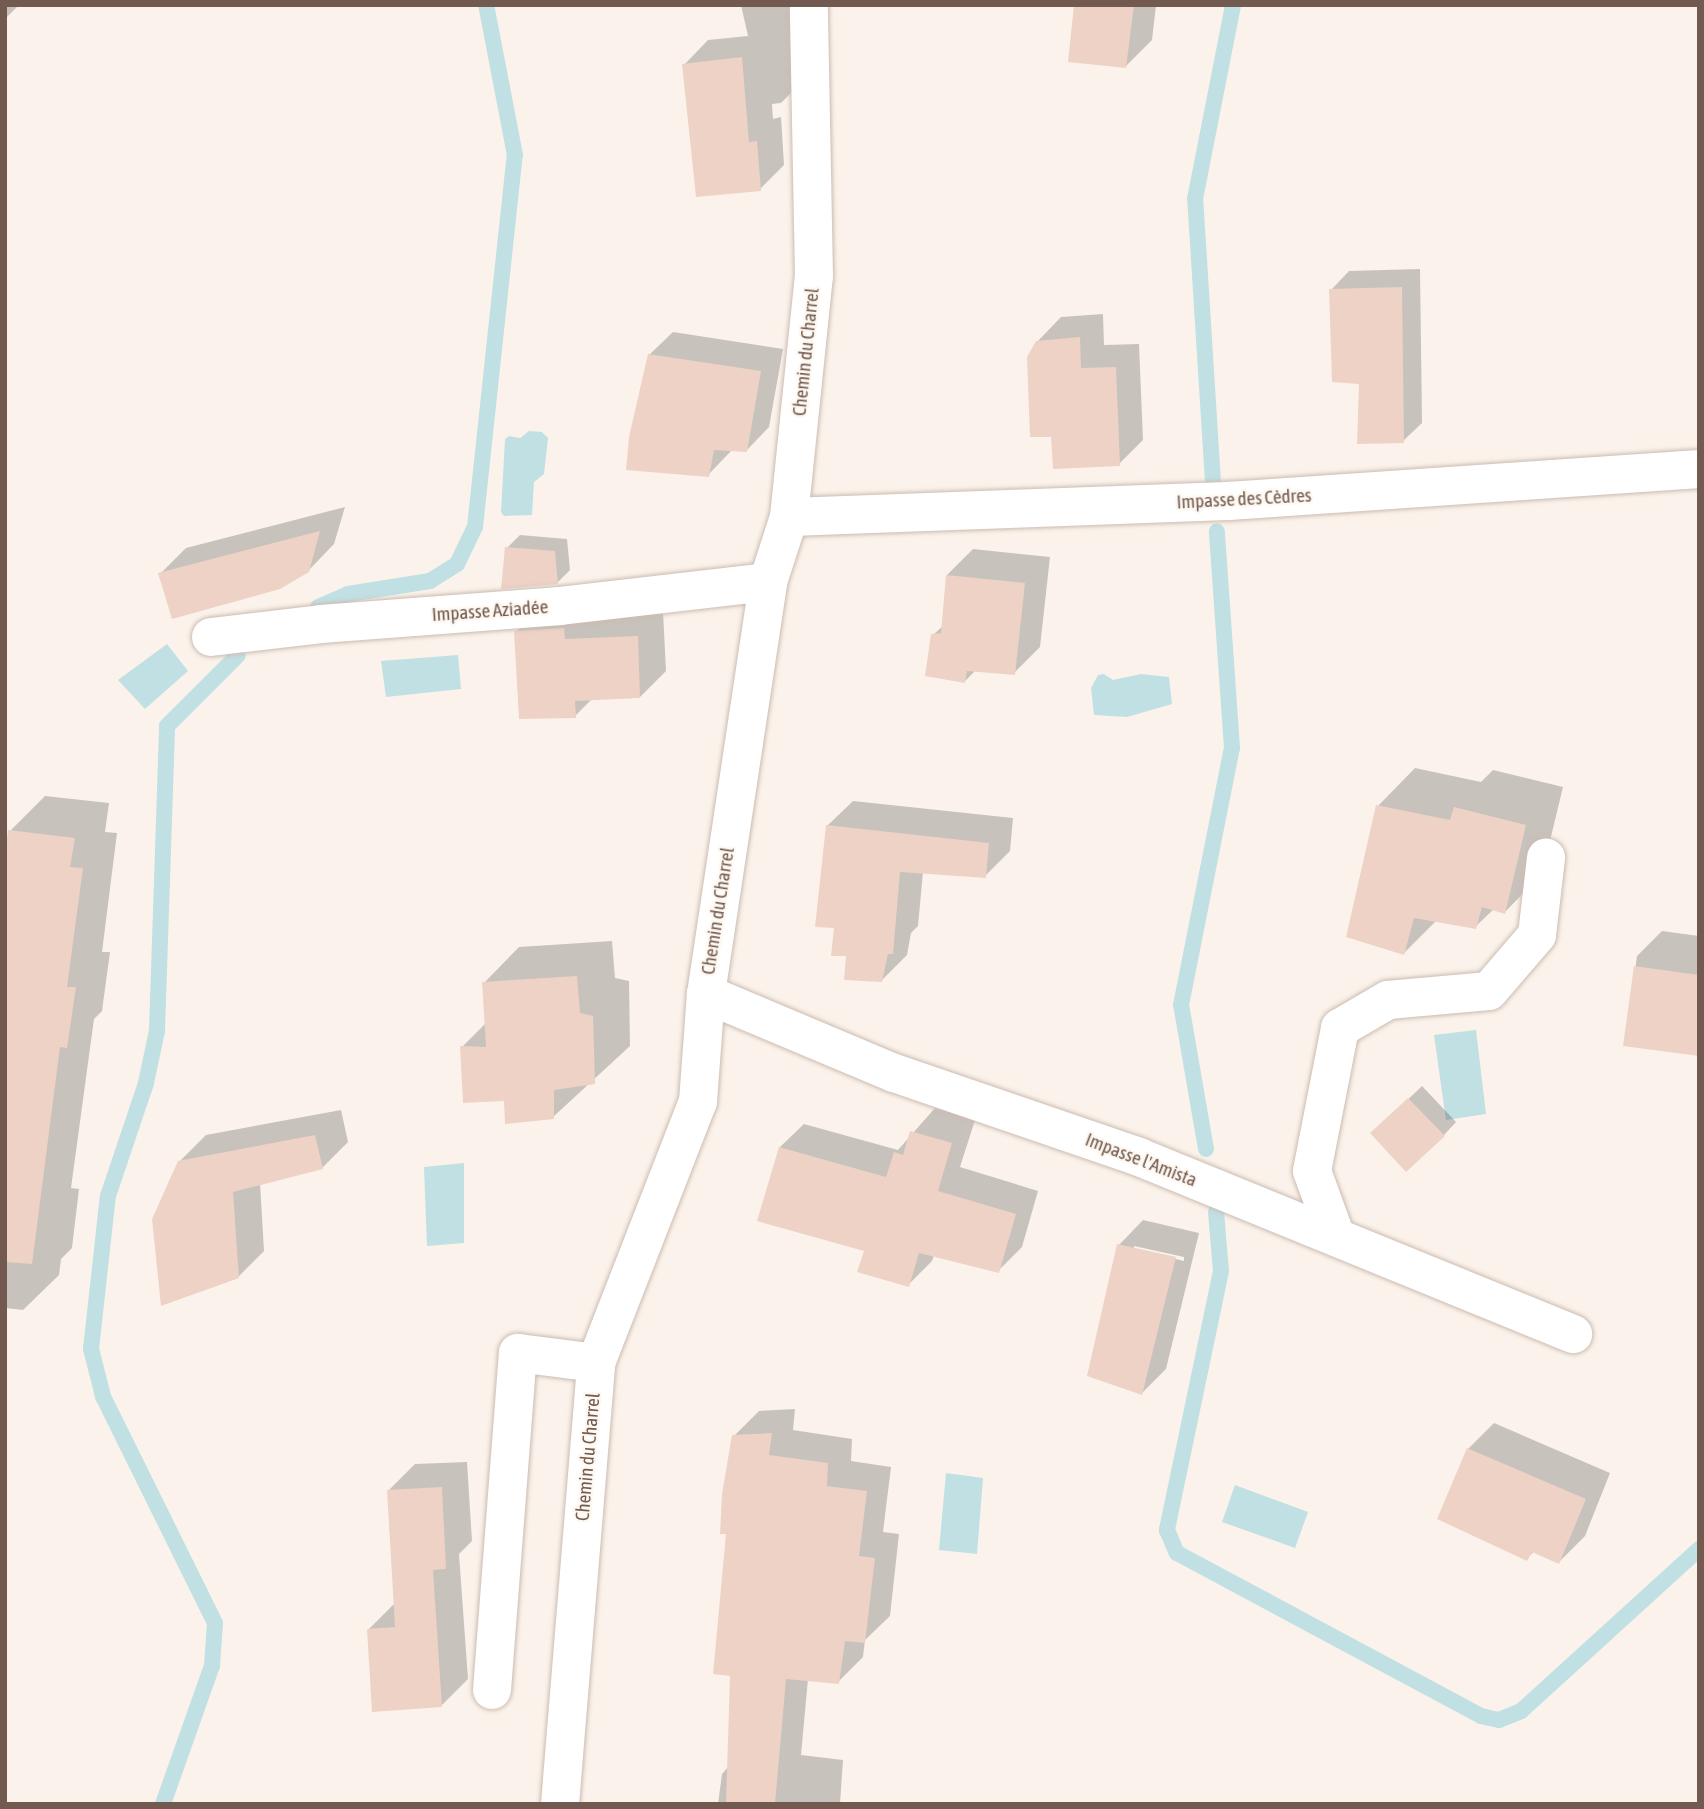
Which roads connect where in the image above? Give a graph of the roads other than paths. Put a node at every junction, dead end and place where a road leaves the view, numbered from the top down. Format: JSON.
{"nodes":[{"id":1,"x":809,"y":5,"type":"edge"},
{"id":2,"x":1699,"y":469,"type":"edge"},
{"id":3,"x":789,"y":517,"type":"junction"},
{"id":4,"x":768,"y":582,"type":"junction"},
{"id":5,"x":211,"y":636,"type":"dead end"},
{"id":6,"x":1546,"y":858,"type":"dead end"},
{"id":7,"x":706,"y":994,"type":"junction"},
{"id":8,"x":1336,"y":1237,"type":"junction"},
{"id":9,"x":1573,"y":1334,"type":"dead end"},
{"id":10,"x":596,"y":1363,"type":"junction"},
{"id":11,"x":492,"y":1690,"type":"dead end"},
{"id":12,"x":560,"y":1804,"type":"edge"}],
"edges":[{"from":1,"to":3,"type":"street","name":"Chemin du Charrel"},
{"from":2,"to":3,"type":"street","name":"Impasse des Cèdres"},
{"from":3,"to":4,"type":"street","name":"Chemin du Charrel"},
{"from":4,"to":5,"type":"street","name":"Impasse Aziadée"},
{"from":4,"to":7,"type":"street","name":"Chemin du Charrel"},
{"from":6,"to":8,"type":"street"},
{"from":7,"to":8,"type":"street","name":"Impasse l'Amista"},
{"from":7,"to":10,"type":"street","name":"Chemin du Charrel"},
{"from":8,"to":9,"type":"street","name":"Impasse l'Amista"},
{"from":10,"to":11,"type":"street"},
{"from":10,"to":12,"type":"street","name":"Chemin du Charrel"}]}
